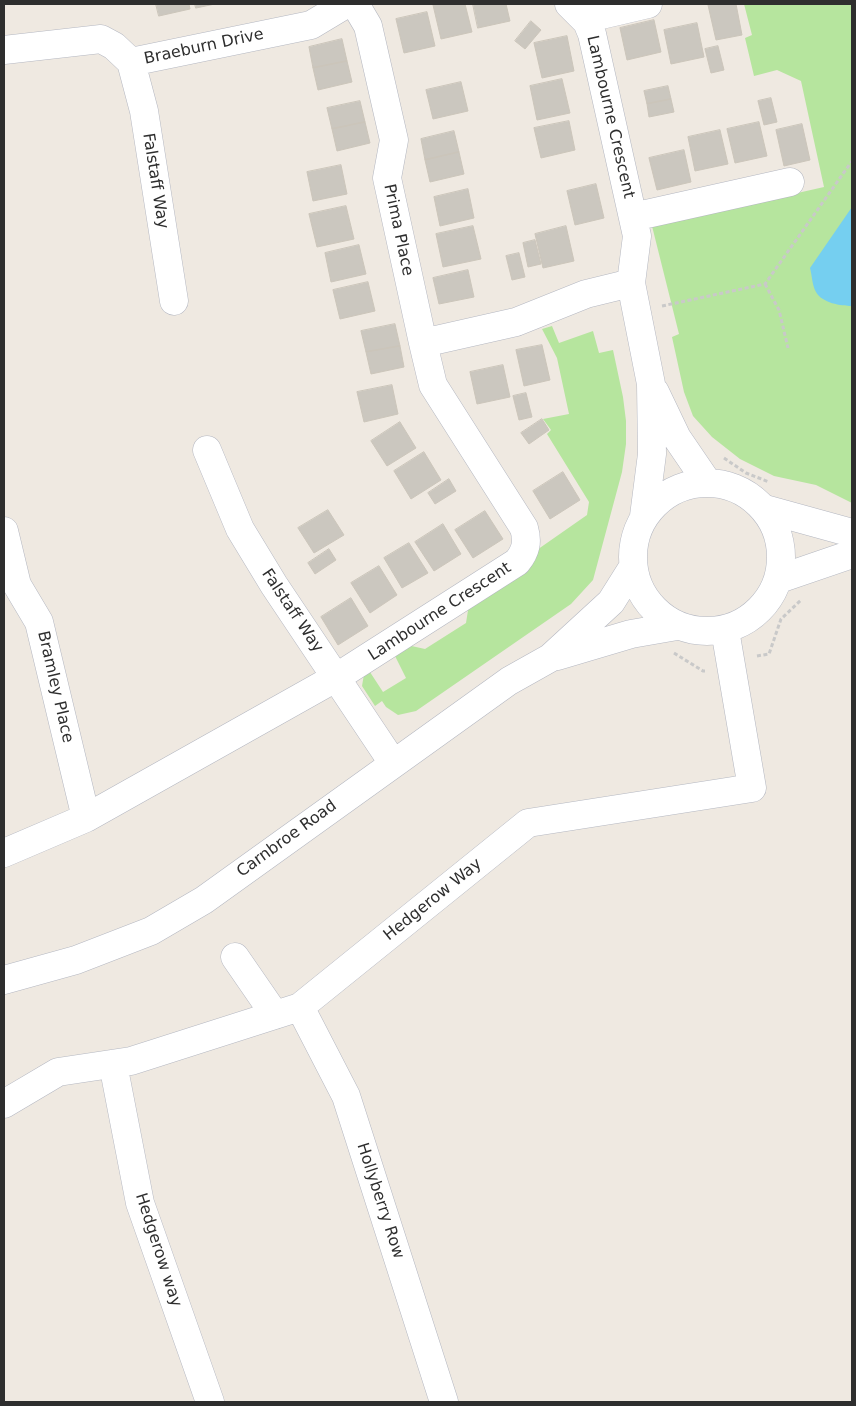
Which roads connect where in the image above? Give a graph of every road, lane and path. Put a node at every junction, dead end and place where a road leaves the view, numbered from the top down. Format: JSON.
{"nodes":[{"id":1,"x":346,"y":4,"type":"edge"},
{"id":2,"x":355,"y":4,"type":"edge"},
{"id":3,"x":648,"y":4,"type":"edge"},
{"id":4,"x":577,"y":11,"type":"edge"},
{"id":5,"x":4,"y":50,"type":"edge"},
{"id":6,"x":131,"y":62,"type":"junction"},
{"id":7,"x":852,"y":161,"type":"edge"},
{"id":8,"x":790,"y":182,"type":"dead end"},
{"id":9,"x":633,"y":218,"type":"junction"},
{"id":10,"x":630,"y":283,"type":"junction"},
{"id":11,"x":765,"y":284,"type":"junction"},
{"id":12,"x":174,"y":301,"type":"dead end"},
{"id":13,"x":636,"y":312,"type":"junction"},
{"id":14,"x":423,"y":343,"type":"junction"},
{"id":15,"x":788,"y":348,"type":"dead end"},
{"id":16,"x":651,"y":384,"type":"junction"},
{"id":17,"x":207,"y":450,"type":"dead end"},
{"id":18,"x":723,"y":457,"type":"dead end"},
{"id":19,"x":707,"y":482,"type":"junction"},
{"id":20,"x":768,"y":496,"type":"junction"},
{"id":21,"x":644,"y":516,"type":"junction"},
{"id":22,"x":4,"y":531,"type":"edge"},
{"id":23,"x":852,"y":533,"type":"edge"},
{"id":24,"x":852,"y":554,"type":"edge"},
{"id":25,"x":633,"y":567,"type":"junction"},
{"id":26,"x":779,"y":579,"type":"junction"},
{"id":27,"x":807,"y":594,"type":"dead end"},
{"id":28,"x":725,"y":630,"type":"junction"},
{"id":29,"x":674,"y":639,"type":"junction"},
{"id":30,"x":550,"y":658,"type":"junction"},
{"id":31,"x":731,"y":662,"type":"junction"},
{"id":32,"x":337,"y":678,"type":"junction"},
{"id":33,"x":393,"y":763,"type":"junction"},
{"id":34,"x":86,"y":818,"type":"junction"},
{"id":35,"x":4,"y":853,"type":"edge"},
{"id":36,"x":235,"y":957,"type":"dead end"},
{"id":37,"x":4,"y":980,"type":"edge"},
{"id":38,"x":287,"y":1011,"type":"junction"},
{"id":39,"x":122,"y":1063,"type":"junction"},
{"id":40,"x":4,"y":1104,"type":"edge"},
{"id":41,"x":210,"y":1402,"type":"edge"},
{"id":42,"x":444,"y":1402,"type":"edge"}],
"edges":[{"from":1,"to":6,"type":"street","name":"Braeburn Drive"},
{"from":2,"to":14,"type":"street","name":"Prima Place"},
{"from":3,"to":4,"type":"street","name":"Lambourne Crescent"},
{"from":4,"to":9,"type":"street","name":"Lambourne Crescent"},
{"from":5,"to":6,"type":"street","name":"Braeburn Drive"},
{"from":6,"to":12,"type":"street","name":"Falstaff Way"},
{"from":7,"to":11,"type":"path"},
{"from":8,"to":9,"type":"street","name":"Lambourne Crescent"},
{"from":9,"to":10,"type":"street","name":"Lambourne Crescent"},
{"from":10,"to":13,"type":"street","name":"Lambourne Crescent"},
{"from":10,"to":14,"type":"street"},
{"from":11,"to":13,"type":"path"},
{"from":11,"to":15,"type":"path"},
{"from":13,"to":16,"type":"street","name":"Lambourne Crescent"},
{"from":14,"to":32,"type":"street","name":"Lambourne Crescent"},
{"from":16,"to":19,"type":"street","name":"Lambourne Crescent"},
{"from":16,"to":21,"type":"street","name":"Lambourne Crescent"},
{"from":17,"to":32,"type":"street","name":"Falstaff Way"},
{"from":18,"to":20,"type":"path"},
{"from":19,"to":20,"type":"street","name":"Carnbroe Road"},
{"from":19,"to":21,"type":"street","name":"Carnbroe Road"},
{"from":20,"to":23,"type":"street","name":"Carnbroe Road"},
{"from":20,"to":26,"type":"street","name":"Carnbroe Road"},
{"from":21,"to":25,"type":"street","name":"Carnbroe Road"},
{"from":22,"to":34,"type":"street","name":"Bramley Place"},
{"from":24,"to":26,"type":"street"},
{"from":25,"to":29,"type":"street","name":"Carnbroe Road"},
{"from":25,"to":30,"type":"street","name":"Carnbroe Road"},
{"from":26,"to":28,"type":"street","name":"Carnbroe Road"},
{"from":27,"to":31,"type":"path"},
{"from":28,"to":29,"type":"street","name":"Carnbroe Road"},
{"from":28,"to":31,"type":"street"},
{"from":29,"to":30,"type":"street","name":"Carnbroe Road"},
{"from":29,"to":31,"type":"path"},
{"from":30,"to":33,"type":"street","name":"Carnbroe Road"},
{"from":31,"to":38,"type":"street","name":"Hedgerow Way"},
{"from":32,"to":33,"type":"street","name":"Falstaff Way"},
{"from":32,"to":34,"type":"street","name":"Lambourne Crescent"},
{"from":33,"to":37,"type":"street","name":"Carnbroe Road"},
{"from":34,"to":35,"type":"street","name":"Lambourne Crescent"},
{"from":36,"to":38,"type":"street","name":"Hollyberry Row"},
{"from":38,"to":39,"type":"street","name":"Hedgerow Way"},
{"from":38,"to":42,"type":"street","name":"Hollyberry Row"},
{"from":39,"to":40,"type":"street","name":"Hedgerow Way"},
{"from":39,"to":41,"type":"street","name":"Hedgerow way"}]}
